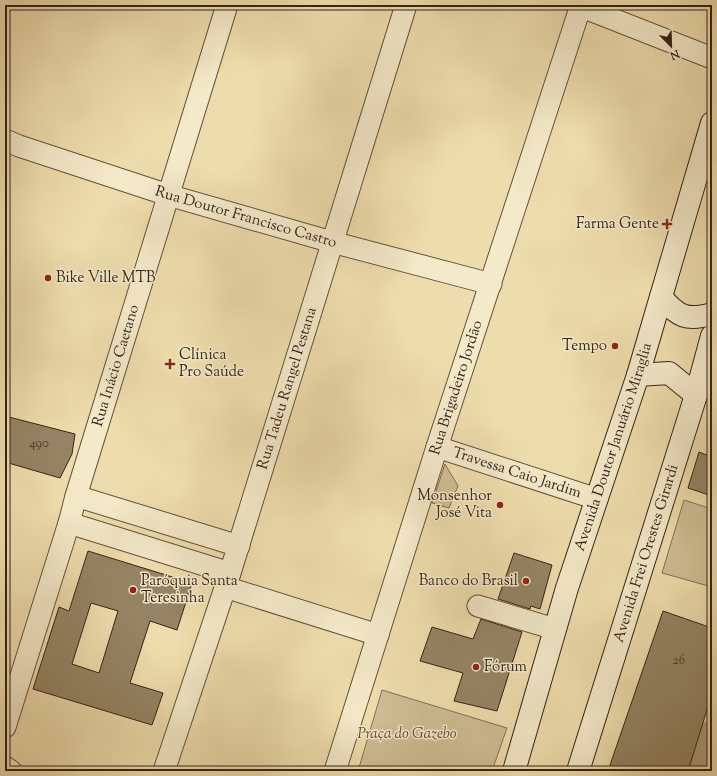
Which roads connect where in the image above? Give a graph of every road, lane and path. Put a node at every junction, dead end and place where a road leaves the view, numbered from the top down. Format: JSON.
{"nodes":[{"id":1,"x":227,"y":5,"type":"edge"},
{"id":2,"x":406,"y":5,"type":"edge"},
{"id":3,"x":579,"y":5,"type":"edge"},
{"id":4,"x":712,"y":58,"type":"edge"},
{"id":5,"x":712,"y":123,"type":"edge"},
{"id":6,"x":5,"y":140,"type":"edge"},
{"id":7,"x":168,"y":195,"type":"junction"},
{"id":8,"x":332,"y":242,"type":"junction"},
{"id":9,"x":491,"y":284,"type":"junction"},
{"id":10,"x":661,"y":298,"type":"junction"},
{"id":11,"x":712,"y":314,"type":"edge"},
{"id":12,"x":712,"y":336,"type":"edge"},
{"id":13,"x":638,"y":375,"type":"junction"},
{"id":14,"x":696,"y":395,"type":"junction"},
{"id":15,"x":437,"y":447,"type":"junction"},
{"id":16,"x":76,"y":496,"type":"junction"},
{"id":17,"x":596,"y":499,"type":"junction"},
{"id":18,"x":69,"y":523,"type":"junction"},
{"id":19,"x":239,"y":546,"type":"junction"},
{"id":20,"x":228,"y":580,"type":"junction"},
{"id":21,"x":478,"y":606,"type":"dead end"},
{"id":22,"x":555,"y":628,"type":"junction"},
{"id":23,"x":378,"y":635,"type":"junction"},
{"id":24,"x":5,"y":727,"type":"edge"},
{"id":25,"x":5,"y":767,"type":"edge"},
{"id":26,"x":11,"y":771,"type":"edge"},
{"id":27,"x":164,"y":771,"type":"edge"},
{"id":28,"x":335,"y":771,"type":"edge"},
{"id":29,"x":514,"y":771,"type":"edge"},
{"id":30,"x":578,"y":771,"type":"edge"}],
"edges":[{"from":1,"to":7,"type":"street","name":"Rua Inácio Caetano"},
{"from":2,"to":8,"type":"street","name":"Rua Tadeu Rangel Pestana"},
{"from":3,"to":4,"type":"street"},
{"from":3,"to":9,"type":"street","name":"Rua Brigadeiro Jordão"},
{"from":5,"to":10,"type":"main road","name":"Avenida Doutor Januário Miraglia"},
{"from":6,"to":7,"type":"street","name":"Rua Doutor Francisco Castro"},
{"from":7,"to":8,"type":"street","name":"Rua Doutor Francisco Castro"},
{"from":7,"to":16,"type":"street","name":"Rua Inácio Caetano"},
{"from":8,"to":9,"type":"street","name":"Rua Doutor Francisco Castro"},
{"from":8,"to":19,"type":"street","name":"Rua Tadeu Rangel Pestana"},
{"from":9,"to":15,"type":"street","name":"Rua Brigadeiro Jordão"},
{"from":10,"to":11,"type":"main road"},
{"from":10,"to":13,"type":"main road","name":"Avenida Doutor Januário Miraglia"},
{"from":12,"to":14,"type":"main road","name":"Avenida Frei Orestes Girardi"},
{"from":13,"to":14,"type":"main road"},
{"from":13,"to":17,"type":"main road","name":"Avenida Doutor Januário Miraglia"},
{"from":14,"to":30,"type":"main road","name":"Avenida Frei Orestes Girardi"},
{"from":15,"to":17,"type":"street","name":"Travessa Caio Jardim"},
{"from":15,"to":23,"type":"street","name":"Rua Brigadeiro Jordão"},
{"from":16,"to":18,"type":"street","name":"Rua Inácio Caetano"},
{"from":16,"to":19,"type":"street"},
{"from":17,"to":22,"type":"main road","name":"Avenida Doutor Januário Miraglia"},
{"from":18,"to":20,"type":"street"},
{"from":18,"to":24,"type":"street","name":"Rua Inácio Caetano"},
{"from":19,"to":20,"type":"street","name":"Rua Tadeu Rangel Pestana"},
{"from":20,"to":23,"type":"street"},
{"from":20,"to":27,"type":"street","name":"Rua Tadeu Rangel Pestana"},
{"from":21,"to":22,"type":"street"},
{"from":22,"to":29,"type":"main road","name":"Avenida Doutor Januário Miraglia"},
{"from":23,"to":28,"type":"street","name":"Rua Brigadeiro Jordão"},
{"from":25,"to":26,"type":"street"}]}
